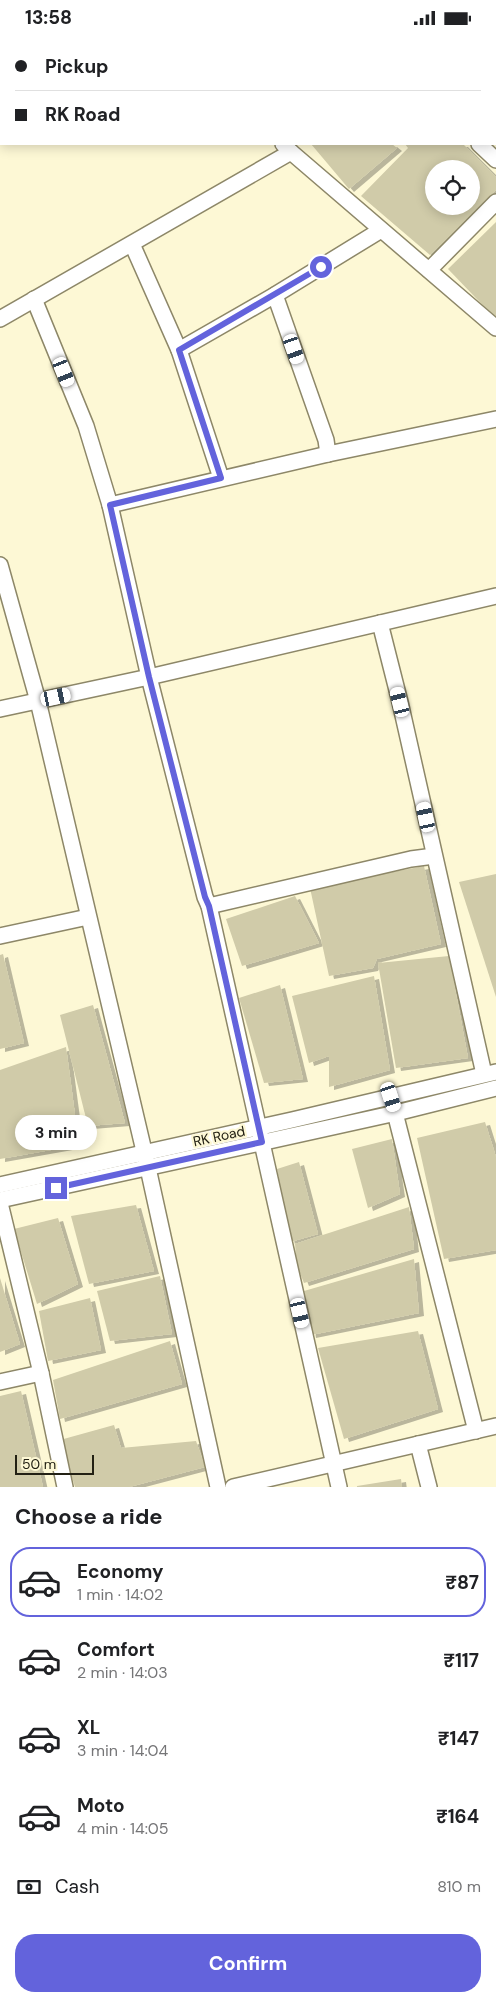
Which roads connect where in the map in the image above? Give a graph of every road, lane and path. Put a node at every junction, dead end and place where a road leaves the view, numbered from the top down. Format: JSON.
{"nodes":[{"id":1,"x":480,"y":145,"type":"edge"},
{"id":2,"x":287,"y":148,"type":"edge"},
{"id":3,"x":496,"y":160,"type":"edge"},
{"id":4,"x":496,"y":202,"type":"edge"},
{"id":5,"x":381,"y":230,"type":"junction"},
{"id":6,"x":132,"y":243,"type":"junction"},
{"id":7,"x":428,"y":270,"type":"junction"},
{"id":8,"x":275,"y":295,"type":"junction"},
{"id":9,"x":34,"y":299,"type":"junction"},
{"id":10,"x":0,"y":319,"type":"edge"},
{"id":11,"x":496,"y":328,"type":"edge"},
{"id":12,"x":179,"y":350,"type":"junction"},
{"id":13,"x":496,"y":419,"type":"edge"},
{"id":14,"x":328,"y":453,"type":"junction"},
{"id":15,"x":221,"y":478,"type":"junction"},
{"id":16,"x":110,"y":505,"type":"junction"},
{"id":17,"x":0,"y":565,"type":"edge"},
{"id":18,"x":496,"y":596,"type":"edge"},
{"id":19,"x":380,"y":623,"type":"junction"},
{"id":20,"x":149,"y":677,"type":"junction"},
{"id":21,"x":38,"y":701,"type":"junction"},
{"id":22,"x":0,"y":709,"type":"edge"},
{"id":23,"x":434,"y":855,"type":"junction"},
{"id":24,"x":209,"y":906,"type":"junction"},
{"id":25,"x":88,"y":917,"type":"junction"},
{"id":26,"x":0,"y":936,"type":"edge"},
{"id":27,"x":490,"y":1073,"type":"edge"},
{"id":28,"x":496,"y":1089,"type":"edge"},
{"id":29,"x":391,"y":1097,"type":"junction"},
{"id":30,"x":396,"y":1113,"type":"junction"},
{"id":31,"x":260,"y":1135,"type":"junction"},
{"id":32,"x":144,"y":1153,"type":"junction"},
{"id":33,"x":148,"y":1168,"type":"junction"},
{"id":34,"x":0,"y":1185,"type":"edge"},
{"id":35,"x":0,"y":1201,"type":"edge"},
{"id":36,"x":40,"y":1373,"type":"junction"},
{"id":37,"x":0,"y":1382,"type":"edge"},
{"id":38,"x":496,"y":1426,"type":"edge"},
{"id":39,"x":476,"y":1431,"type":"junction"},
{"id":40,"x":418,"y":1444,"type":"junction"},
{"id":41,"x":334,"y":1464,"type":"junction"},
{"id":42,"x":65,"y":1487,"type":"edge"},
{"id":43,"x":218,"y":1487,"type":"edge"},
{"id":44,"x":233,"y":1487,"type":"edge"},
{"id":45,"x":339,"y":1487,"type":"edge"},
{"id":46,"x":429,"y":1487,"type":"edge"}],
"edges":[{"from":1,"to":3,"type":"street"},
{"from":2,"to":5,"type":"street"},
{"from":2,"to":6,"type":"street"},
{"from":4,"to":7,"type":"street"},
{"from":5,"to":7,"type":"street"},
{"from":5,"to":8,"type":"street"},
{"from":6,"to":9,"type":"street"},
{"from":6,"to":12,"type":"street"},
{"from":7,"to":11,"type":"street"},
{"from":8,"to":12,"type":"street"},
{"from":8,"to":14,"type":"street"},
{"from":9,"to":10,"type":"street"},
{"from":9,"to":16,"type":"street"},
{"from":12,"to":15,"type":"street"},
{"from":13,"to":14,"type":"street"},
{"from":14,"to":15,"type":"street"},
{"from":15,"to":16,"type":"street"},
{"from":16,"to":20,"type":"street"},
{"from":17,"to":21,"type":"street"},
{"from":18,"to":19,"type":"street"},
{"from":19,"to":20,"type":"street"},
{"from":19,"to":23,"type":"street"},
{"from":20,"to":21,"type":"street"},
{"from":20,"to":24,"type":"street"},
{"from":21,"to":22,"type":"street"},
{"from":21,"to":25,"type":"street"},
{"from":23,"to":24,"type":"street"},
{"from":23,"to":27,"type":"street"},
{"from":24,"to":31,"type":"street"},
{"from":25,"to":26,"type":"street"},
{"from":25,"to":32,"type":"street"},
{"from":27,"to":29,"type":"street","name":"RK Road"},
{"from":28,"to":30,"type":"street","name":"RK Road"},
{"from":29,"to":30,"type":"street"},
{"from":29,"to":31,"type":"street","name":"RK Road"},
{"from":30,"to":31,"type":"street","name":"RK Road"},
{"from":30,"to":39,"type":"street"},
{"from":31,"to":32,"type":"street","name":"RK Road"},
{"from":31,"to":33,"type":"street","name":"RK Road"},
{"from":31,"to":41,"type":"street"},
{"from":32,"to":33,"type":"street"},
{"from":32,"to":34,"type":"street","name":"RK Road"},
{"from":33,"to":35,"type":"street","name":"RK Road"},
{"from":33,"to":43,"type":"street"},
{"from":35,"to":36,"type":"street"},
{"from":36,"to":37,"type":"street"},
{"from":36,"to":42,"type":"street"},
{"from":38,"to":39,"type":"street"},
{"from":39,"to":40,"type":"street"},
{"from":40,"to":41,"type":"street"},
{"from":40,"to":46,"type":"street"},
{"from":41,"to":44,"type":"street"},
{"from":41,"to":45,"type":"street"}]}
